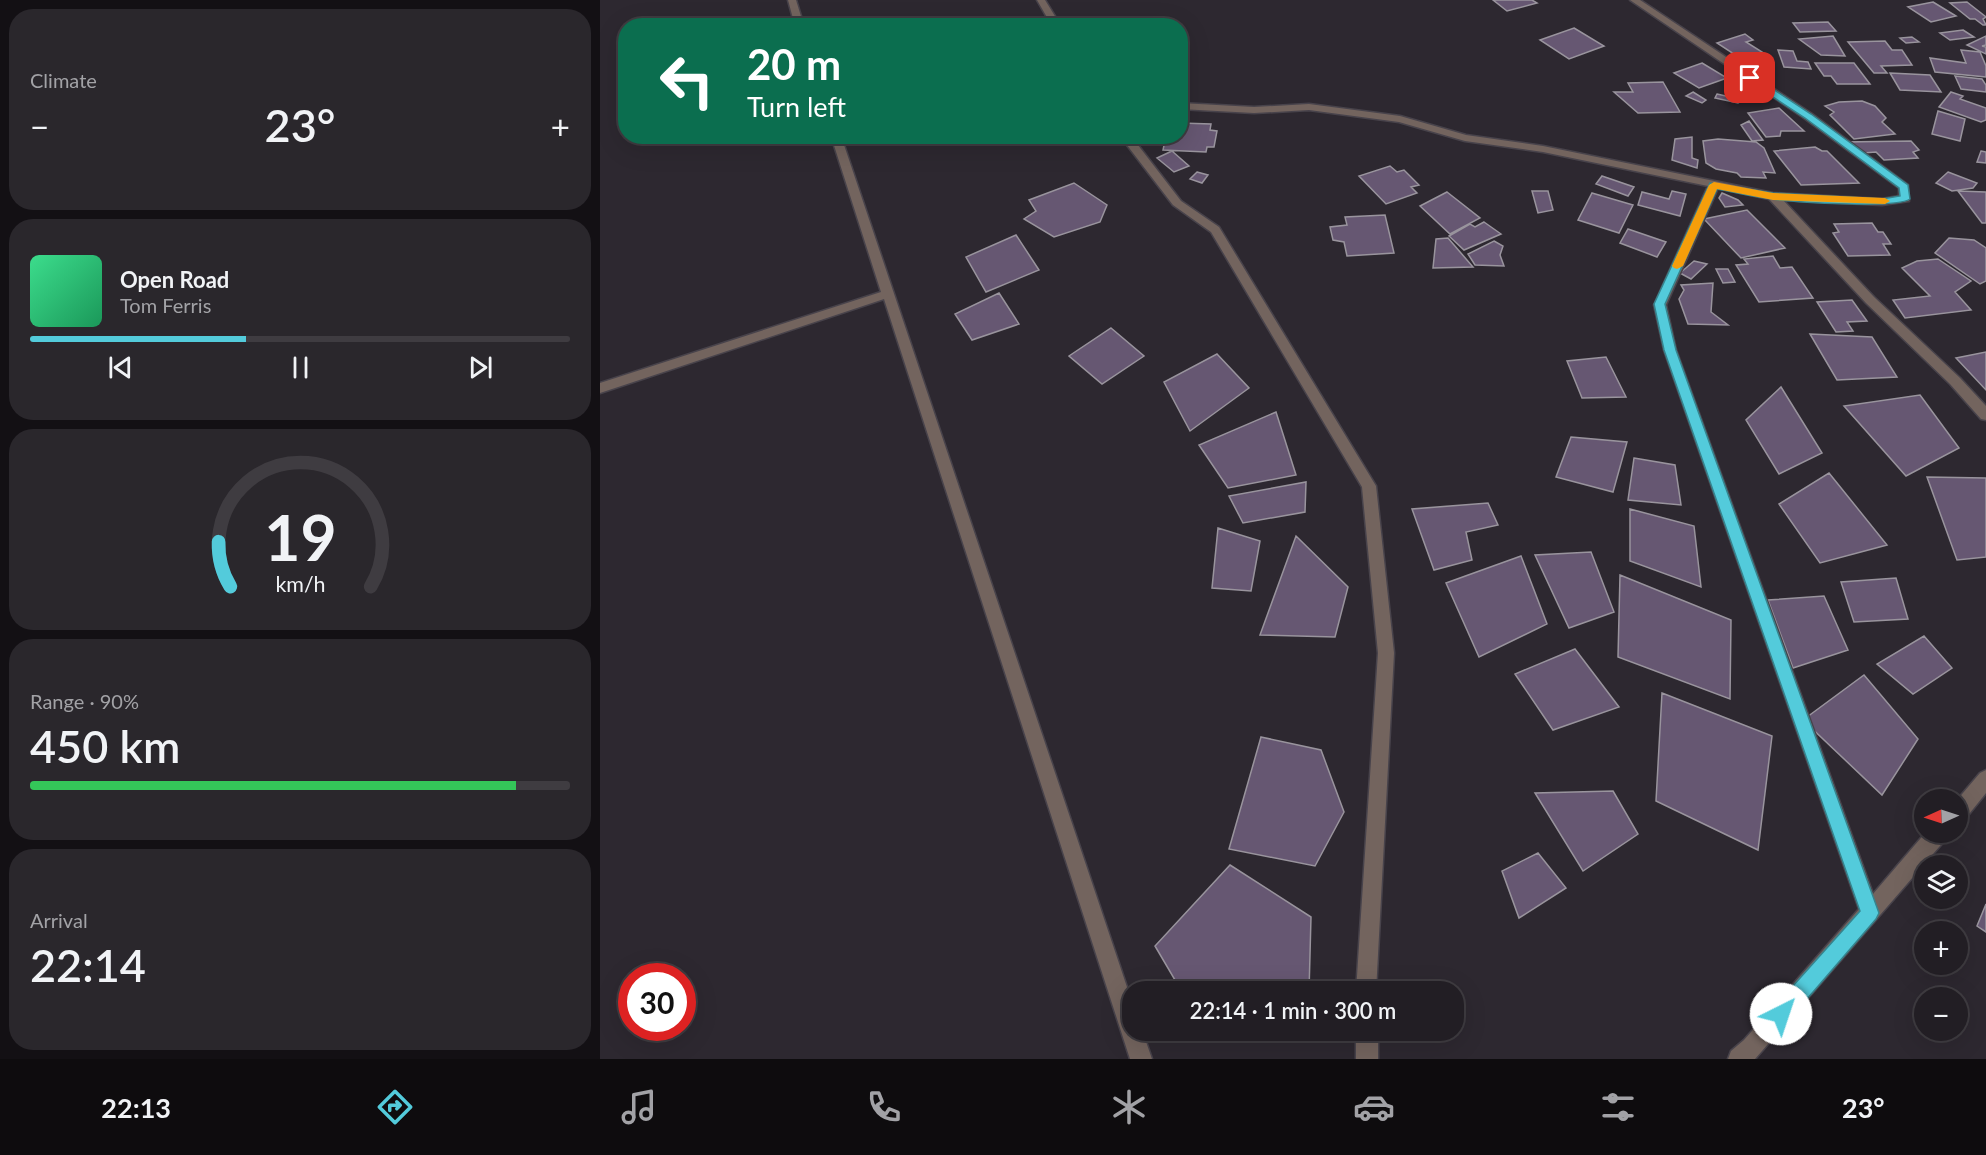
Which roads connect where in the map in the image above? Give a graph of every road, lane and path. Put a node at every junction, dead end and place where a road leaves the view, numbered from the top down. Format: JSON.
{"nodes":[{"id":1,"x":792,"y":0,"type":"edge"},
{"id":2,"x":1041,"y":0,"type":"edge"},
{"id":3,"x":1634,"y":0,"type":"edge"},
{"id":4,"x":798,"y":18,"type":"edge"},
{"id":5,"x":1052,"y":18,"type":"edge"},
{"id":6,"x":1188,"y":106,"type":"edge"},
{"id":7,"x":839,"y":144,"type":"edge"},
{"id":8,"x":1131,"y":144,"type":"edge"},
{"id":9,"x":1714,"y":185,"type":"junction"},
{"id":10,"x":1773,"y":196,"type":"junction"},
{"id":11,"x":887,"y":294,"type":"junction"},
{"id":12,"x":600,"y":388,"type":"edge"},
{"id":13,"x":1986,"y":415,"type":"edge"},
{"id":14,"x":1986,"y":779,"type":"edge"},
{"id":15,"x":1968,"y":800,"type":"edge"},
{"id":16,"x":1930,"y":843,"type":"edge"},
{"id":17,"x":1870,"y":913,"type":"junction"},
{"id":18,"x":1367,"y":981,"type":"edge"},
{"id":19,"x":1367,"y":1041,"type":"edge"},
{"id":20,"x":1751,"y":1055,"type":"edge"},
{"id":21,"x":1141,"y":1059,"type":"edge"},
{"id":22,"x":1367,"y":1059,"type":"edge"}],
"edges":[{"from":1,"to":4,"type":"street"},
{"from":2,"to":5,"type":"street"},
{"from":3,"to":10,"type":"street"},
{"from":6,"to":9,"type":"street"},
{"from":7,"to":11,"type":"street"},
{"from":8,"to":18,"type":"street"},
{"from":9,"to":10,"type":"street"},
{"from":9,"to":17,"type":"street"},
{"from":10,"to":13,"type":"street"},
{"from":11,"to":12,"type":"street"},
{"from":11,"to":21,"type":"street"},
{"from":14,"to":15,"type":"street"},
{"from":16,"to":17,"type":"street"},
{"from":17,"to":20,"type":"street"},
{"from":19,"to":22,"type":"street"}]}
